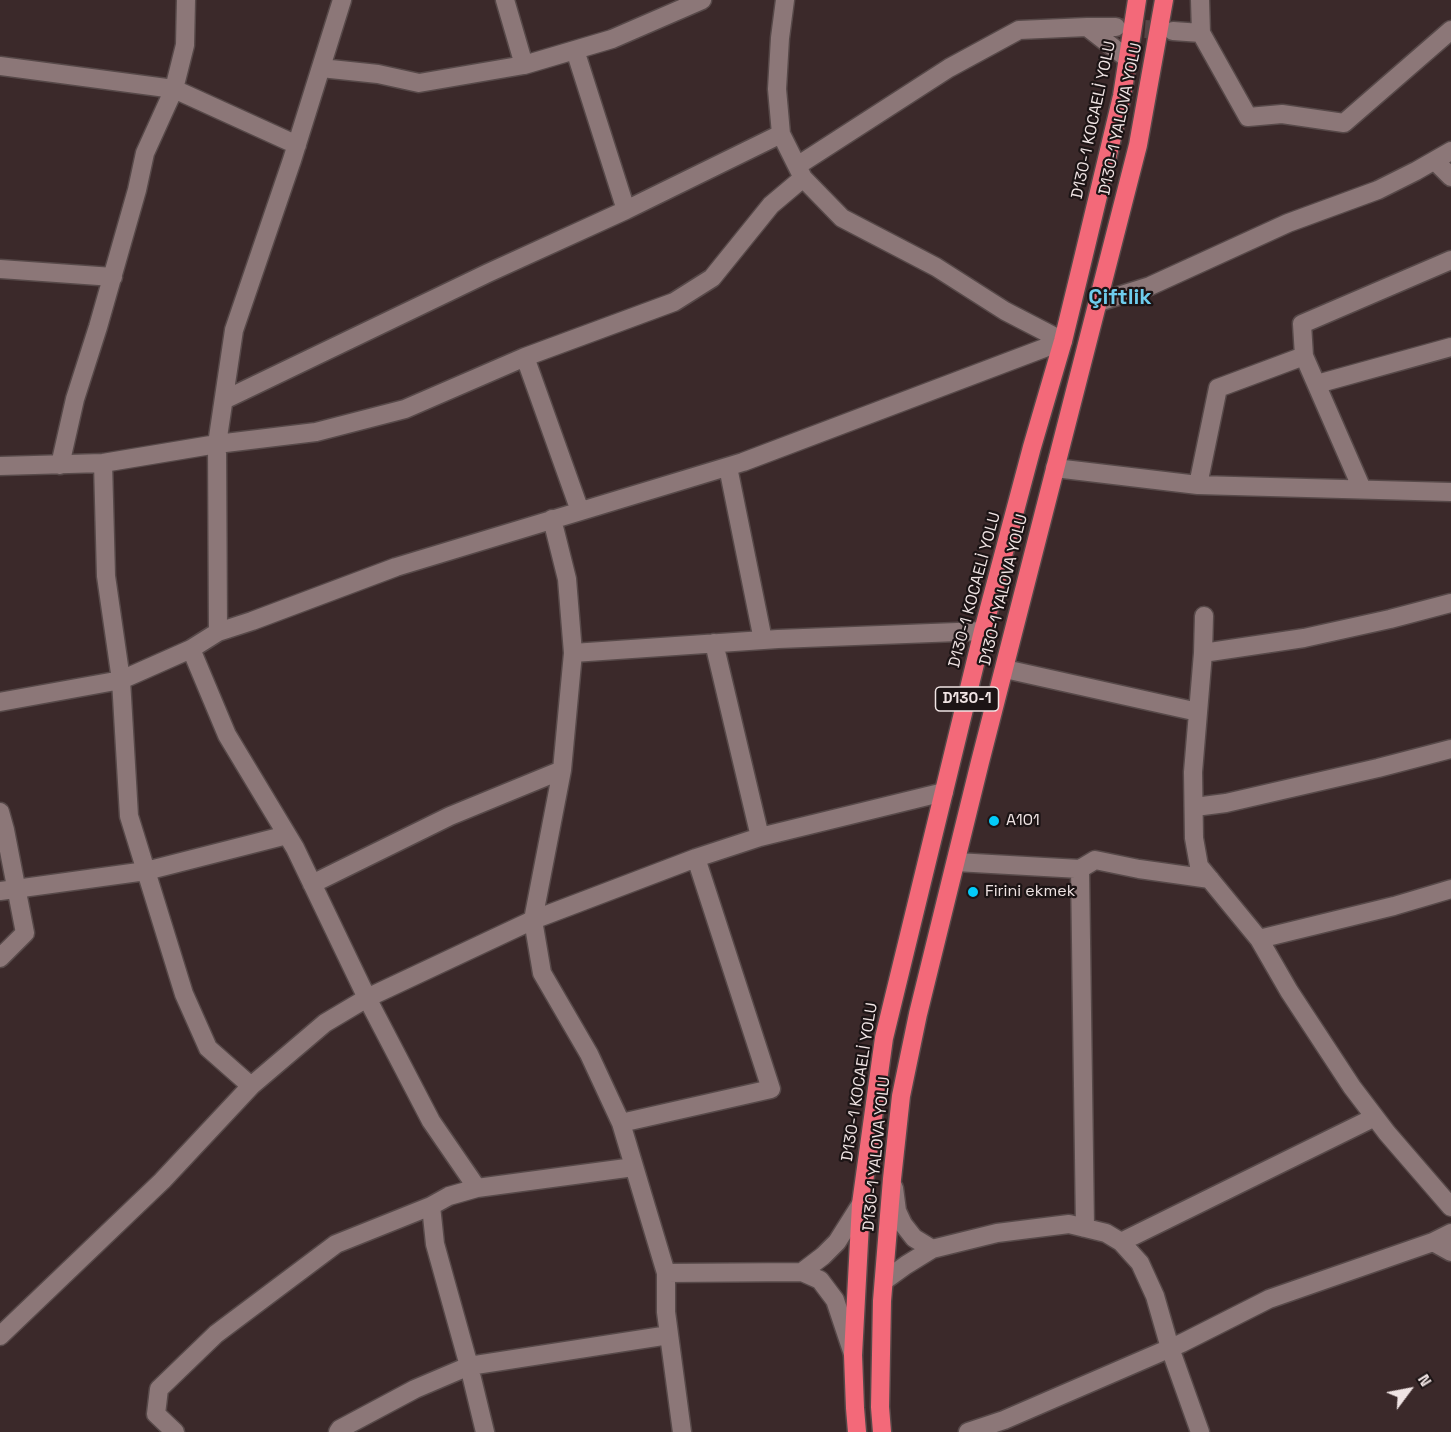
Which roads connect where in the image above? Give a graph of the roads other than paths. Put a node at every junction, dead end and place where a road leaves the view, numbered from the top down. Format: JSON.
{"nodes":[{"id":1,"x":186,"y":0,"type":"edge"},
{"id":2,"x":342,"y":0,"type":"edge"},
{"id":3,"x":505,"y":0,"type":"edge"},
{"id":4,"x":702,"y":0,"type":"edge"},
{"id":5,"x":785,"y":0,"type":"edge"},
{"id":6,"x":1137,"y":0,"type":"edge"},
{"id":7,"x":1164,"y":0,"type":"edge"},
{"id":8,"x":1200,"y":0,"type":"edge"},
{"id":9,"x":1087,"y":27,"type":"junction"},
{"id":10,"x":1116,"y":27,"type":"tunnel mouth"},
{"id":11,"x":1451,"y":30,"type":"edge"},
{"id":12,"x":1173,"y":31,"type":"tunnel mouth"},
{"id":13,"x":1201,"y":33,"type":"junction"},
{"id":14,"x":575,"y":50,"type":"junction"},
{"id":15,"x":1128,"y":59,"type":"junction"},
{"id":16,"x":524,"y":65,"type":"junction"},
{"id":17,"x":0,"y":66,"type":"edge"},
{"id":18,"x":321,"y":68,"type":"junction"},
{"id":19,"x":174,"y":89,"type":"junction"},
{"id":20,"x":781,"y":134,"type":"junction"},
{"id":21,"x":297,"y":145,"type":"junction"},
{"id":22,"x":1451,"y":151,"type":"edge"},
{"id":23,"x":1435,"y":161,"type":"junction"},
{"id":24,"x":800,"y":172,"type":"junction"},
{"id":25,"x":1451,"y":177,"type":"edge"},
{"id":26,"x":626,"y":210,"type":"junction"},
{"id":27,"x":1451,"y":260,"type":"edge"},
{"id":28,"x":0,"y":269,"type":"edge"},
{"id":29,"x":113,"y":277,"type":"junction"},
{"id":30,"x":1099,"y":302,"type":"junction"},
{"id":31,"x":1063,"y":341,"type":"junction"},
{"id":32,"x":1451,"y":347,"type":"edge"},
{"id":33,"x":1304,"y":356,"type":"junction"},
{"id":34,"x":525,"y":357,"type":"junction"},
{"id":35,"x":1317,"y":384,"type":"junction"},
{"id":36,"x":224,"y":400,"type":"junction"},
{"id":37,"x":217,"y":444,"type":"junction"},
{"id":38,"x":103,"y":463,"type":"junction"},
{"id":39,"x":60,"y":465,"type":"junction"},
{"id":40,"x":0,"y":466,"type":"edge"},
{"id":41,"x":728,"y":466,"type":"junction"},
{"id":42,"x":1055,"y":468,"type":"junction"},
{"id":43,"x":1198,"y":485,"type":"junction"},
{"id":44,"x":1362,"y":489,"type":"junction"},
{"id":45,"x":1451,"y":492,"type":"edge"},
{"id":46,"x":580,"y":511,"type":"junction"},
{"id":47,"x":552,"y":519,"type":"junction"},
{"id":48,"x":1451,"y":603,"type":"edge"},
{"id":49,"x":1204,"y":616,"type":"dead end"},
{"id":50,"x":983,"y":631,"type":"junction"},
{"id":51,"x":218,"y":632,"type":"junction"},
{"id":52,"x":763,"y":640,"type":"junction"},
{"id":53,"x":714,"y":643,"type":"junction"},
{"id":54,"x":191,"y":649,"type":"junction"},
{"id":55,"x":573,"y":653,"type":"junction"},
{"id":56,"x":1203,"y":653,"type":"junction"},
{"id":57,"x":1005,"y":669,"type":"junction"},
{"id":58,"x":121,"y":680,"type":"junction"},
{"id":59,"x":0,"y":702,"type":"edge"},
{"id":60,"x":1198,"y":712,"type":"junction"},
{"id":61,"x":1451,"y":749,"type":"edge"},
{"id":62,"x":562,"y":770,"type":"junction"},
{"id":63,"x":944,"y":792,"type":"junction"},
{"id":64,"x":1195,"y":807,"type":"junction"},
{"id":65,"x":0,"y":813,"type":"edge"},
{"id":66,"x":287,"y":835,"type":"junction"},
{"id":67,"x":760,"y":837,"type":"junction"},
{"id":68,"x":696,"y":858,"type":"junction"},
{"id":69,"x":956,"y":862,"type":"junction"},
{"id":70,"x":1080,"y":869,"type":"junction"},
{"id":71,"x":147,"y":871,"type":"junction"},
{"id":72,"x":1210,"y":879,"type":"junction"},
{"id":73,"x":312,"y":884,"type":"junction"},
{"id":74,"x":1451,"y":889,"type":"edge"},
{"id":75,"x":8,"y":890,"type":"edge"},
{"id":76,"x":533,"y":920,"type":"junction"},
{"id":77,"x":1258,"y":939,"type":"junction"},
{"id":78,"x":0,"y":958,"type":"edge"},
{"id":79,"x":367,"y":998,"type":"junction"},
{"id":80,"x":251,"y":1086,"type":"junction"},
{"id":81,"x":1375,"y":1117,"type":"junction"},
{"id":82,"x":621,"y":1123,"type":"junction"},
{"id":83,"x":634,"y":1167,"type":"junction"},
{"id":84,"x":892,"y":1179,"type":"junction"},
{"id":85,"x":477,"y":1188,"type":"junction"},
{"id":86,"x":861,"y":1204,"type":"junction"},
{"id":87,"x":430,"y":1206,"type":"junction"},
{"id":88,"x":1451,"y":1207,"type":"edge"},
{"id":89,"x":1085,"y":1228,"type":"junction"},
{"id":90,"x":1451,"y":1233,"type":"edge"},
{"id":91,"x":1120,"y":1242,"type":"junction"},
{"id":92,"x":1433,"y":1242,"type":"junction"},
{"id":93,"x":932,"y":1249,"type":"junction"},
{"id":94,"x":1451,"y":1252,"type":"edge"},
{"id":95,"x":802,"y":1272,"type":"junction"},
{"id":96,"x":666,"y":1273,"type":"junction"},
{"id":97,"x":884,"y":1281,"type":"junction"},
{"id":98,"x":669,"y":1335,"type":"junction"},
{"id":99,"x":0,"y":1336,"type":"edge"},
{"id":100,"x":1170,"y":1348,"type":"junction"},
{"id":101,"x":853,"y":1355,"type":"junction"},
{"id":102,"x":469,"y":1366,"type":"junction"},
{"id":103,"x":175,"y":1432,"type":"edge"},
{"id":104,"x":338,"y":1432,"type":"edge"},
{"id":105,"x":485,"y":1432,"type":"edge"},
{"id":106,"x":682,"y":1432,"type":"edge"},
{"id":107,"x":857,"y":1432,"type":"edge"},
{"id":108,"x":882,"y":1432,"type":"edge"},
{"id":109,"x":968,"y":1432,"type":"edge"},
{"id":110,"x":1200,"y":1432,"type":"edge"}],
"edges":[{"from":1,"to":19,"type":"street"},
{"from":2,"to":18,"type":"street"},
{"from":3,"to":16,"type":"street"},
{"from":4,"to":14,"type":"street"},
{"from":5,"to":20,"type":"street"},
{"from":6,"to":15,"type":"highway","name":"D130-1 KOCAELİ YOLU","number":"D130-1"},
{"from":7,"to":30,"type":"highway","name":"D130-1 YALOVA YOLU","number":"D130-1"},
{"from":8,"to":13,"type":"street"},
{"from":9,"to":10,"type":"street"},
{"from":9,"to":15,"type":"street"},
{"from":9,"to":24,"type":"street"},
{"from":11,"to":13,"type":"street"},
{"from":12,"to":13,"type":"street"},
{"from":14,"to":16,"type":"street"},
{"from":14,"to":26,"type":"street"},
{"from":15,"to":31,"type":"highway","name":"D130-1 KOCAELİ YOLU","number":"D130-1"},
{"from":16,"to":18,"type":"street"},
{"from":17,"to":19,"type":"street"},
{"from":18,"to":21,"type":"street"},
{"from":19,"to":21,"type":"street"},
{"from":19,"to":29,"type":"street"},
{"from":20,"to":24,"type":"street"},
{"from":20,"to":26,"type":"street"},
{"from":21,"to":36,"type":"street"},
{"from":22,"to":23,"type":"street"},
{"from":23,"to":25,"type":"street"},
{"from":23,"to":30,"type":"street"},
{"from":24,"to":31,"type":"street"},
{"from":24,"to":34,"type":"street"},
{"from":26,"to":36,"type":"street"},
{"from":27,"to":33,"type":"street"},
{"from":28,"to":29,"type":"street"},
{"from":29,"to":39,"type":"street"},
{"from":30,"to":42,"type":"highway","name":"D130-1 YALOVA YOLU","number":"D130-1"},
{"from":31,"to":41,"type":"street"},
{"from":31,"to":50,"type":"highway","name":"D130-1 KOCAELİ YOLU","number":"D130-1"},
{"from":32,"to":35,"type":"street"},
{"from":33,"to":35,"type":"street"},
{"from":33,"to":43,"type":"street"},
{"from":34,"to":37,"type":"street"},
{"from":34,"to":46,"type":"street"},
{"from":35,"to":44,"type":"street"},
{"from":36,"to":37,"type":"street"},
{"from":37,"to":38,"type":"street"},
{"from":37,"to":51,"type":"street"},
{"from":38,"to":39,"type":"street"},
{"from":38,"to":58,"type":"street"},
{"from":39,"to":40,"type":"street"},
{"from":41,"to":46,"type":"street"},
{"from":41,"to":52,"type":"street"},
{"from":42,"to":43,"type":"street"},
{"from":42,"to":57,"type":"highway","name":"D130-1 YALOVA YOLU","number":"D130-1"},
{"from":43,"to":44,"type":"street"},
{"from":44,"to":45,"type":"street"},
{"from":46,"to":47,"type":"street"},
{"from":47,"to":51,"type":"street"},
{"from":47,"to":55,"type":"street"},
{"from":48,"to":56,"type":"street"},
{"from":49,"to":56,"type":"street"},
{"from":50,"to":52,"type":"street"},
{"from":50,"to":63,"type":"highway","name":"D130-1 KOCAELİ YOLU","number":"D130-1"},
{"from":51,"to":54,"type":"street"},
{"from":52,"to":53,"type":"street"},
{"from":53,"to":55,"type":"street"},
{"from":53,"to":67,"type":"street"},
{"from":54,"to":58,"type":"street"},
{"from":54,"to":66,"type":"street"},
{"from":55,"to":62,"type":"street"},
{"from":56,"to":60,"type":"street"},
{"from":57,"to":60,"type":"street"},
{"from":57,"to":69,"type":"highway","name":"D130-1 YALOVA YOLU","number":"D130-1"},
{"from":58,"to":59,"type":"street"},
{"from":58,"to":71,"type":"street"},
{"from":60,"to":64,"type":"street"},
{"from":61,"to":64,"type":"street"},
{"from":62,"to":73,"type":"street"},
{"from":62,"to":76,"type":"street"},
{"from":63,"to":67,"type":"street"},
{"from":63,"to":86,"type":"highway","name":"D130-1 KOCAELİ YOLU","number":"D130-1"},
{"from":64,"to":72,"type":"street"},
{"from":65,"to":75,"type":"street"},
{"from":66,"to":71,"type":"street"},
{"from":66,"to":73,"type":"street"},
{"from":67,"to":68,"type":"street"},
{"from":68,"to":76,"type":"street"},
{"from":68,"to":82,"type":"street"},
{"from":69,"to":70,"type":"street"},
{"from":69,"to":84,"type":"highway","name":"D130-1 YALOVA YOLU","number":"D130-1"},
{"from":70,"to":72,"type":"street"},
{"from":70,"to":89,"type":"street"},
{"from":71,"to":75,"type":"street"},
{"from":71,"to":80,"type":"street"},
{"from":72,"to":77,"type":"street"},
{"from":73,"to":79,"type":"street"},
{"from":74,"to":77,"type":"street"},
{"from":75,"to":78,"type":"street"},
{"from":76,"to":79,"type":"street"},
{"from":76,"to":82,"type":"street"},
{"from":77,"to":81,"type":"street"},
{"from":79,"to":80,"type":"street"},
{"from":79,"to":85,"type":"street"},
{"from":80,"to":99,"type":"street"},
{"from":81,"to":88,"type":"street"},
{"from":81,"to":91,"type":"street"},
{"from":82,"to":83,"type":"street"},
{"from":83,"to":85,"type":"street"},
{"from":83,"to":96,"type":"street"},
{"from":84,"to":93,"type":"street"},
{"from":84,"to":97,"type":"highway","name":"D130-1 YALOVA YOLU","number":"D130-1"},
{"from":85,"to":87,"type":"street"},
{"from":86,"to":95,"type":"street"},
{"from":86,"to":101,"type":"highway","name":"D130-1 KOCAELİ YOLU","number":"D130-1"},
{"from":87,"to":102,"type":"street"},
{"from":87,"to":103,"type":"street"},
{"from":89,"to":91,"type":"street"},
{"from":89,"to":93,"type":"street"},
{"from":90,"to":92,"type":"street"},
{"from":91,"to":100,"type":"street"},
{"from":92,"to":94,"type":"street"},
{"from":92,"to":100,"type":"street"},
{"from":93,"to":97,"type":"street"},
{"from":95,"to":96,"type":"street"},
{"from":95,"to":101,"type":"street"},
{"from":96,"to":98,"type":"street"},
{"from":97,"to":108,"type":"highway","name":"D130-1 YALOVA YOLU","number":"D130-1"},
{"from":98,"to":102,"type":"street"},
{"from":98,"to":106,"type":"street"},
{"from":100,"to":109,"type":"street"},
{"from":100,"to":110,"type":"street"},
{"from":101,"to":107,"type":"highway","name":"D130-1 KOCAELİ YOLU","number":"D130-1"},
{"from":102,"to":104,"type":"street"},
{"from":102,"to":105,"type":"street"}]}
